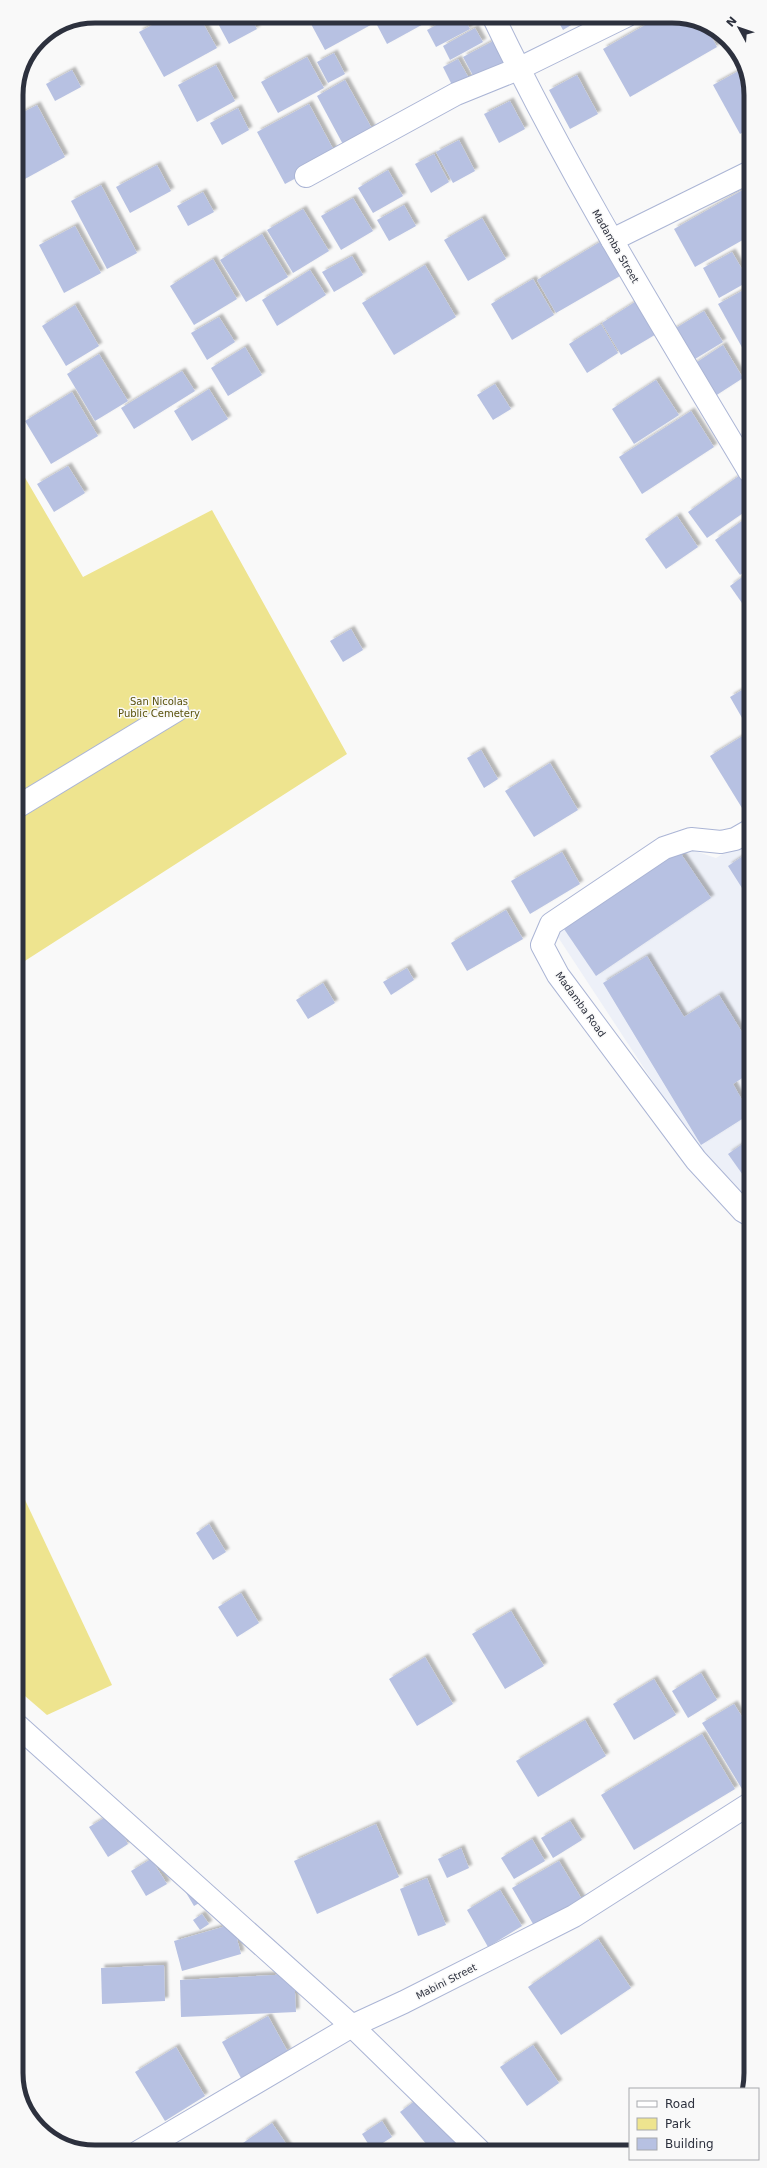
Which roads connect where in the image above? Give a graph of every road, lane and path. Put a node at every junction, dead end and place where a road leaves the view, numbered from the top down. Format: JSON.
{"nodes":[{"id":1,"x":496,"y":23,"type":"edge"},
{"id":2,"x":612,"y":23,"type":"edge"},
{"id":3,"x":518,"y":69,"type":"junction"},
{"id":4,"x":744,"y":175,"type":"edge"},
{"id":5,"x":306,"y":176,"type":"dead end"},
{"id":6,"x":612,"y":240,"type":"junction"},
{"id":7,"x":744,"y":463,"type":"edge"},
{"id":8,"x":177,"y":710,"type":"dead end"},
{"id":9,"x":23,"y":802,"type":"edge"},
{"id":10,"x":744,"y":834,"type":"edge"},
{"id":11,"x":744,"y":1212,"type":"edge"},
{"id":12,"x":23,"y":1730,"type":"edge"},
{"id":13,"x":744,"y":1807,"type":"edge"},
{"id":14,"x":352,"y":2026,"type":"junction"},
{"id":15,"x":150,"y":2145,"type":"edge"},
{"id":16,"x":474,"y":2145,"type":"edge"}],
"edges":[{"from":1,"to":3,"type":"street","name":"Madamba Street"},
{"from":2,"to":3,"type":"street"},
{"from":3,"to":5,"type":"street"},
{"from":3,"to":6,"type":"street","name":"Madamba Street"},
{"from":4,"to":6,"type":"street"},
{"from":6,"to":7,"type":"street","name":"Madamba Street"},
{"from":8,"to":9,"type":"street"},
{"from":10,"to":11,"type":"street","name":"Madamba Road"},
{"from":12,"to":14,"type":"street"},
{"from":13,"to":14,"type":"street","name":"Mabini Street"},
{"from":14,"to":15,"type":"street","name":"Mabini Street"},
{"from":14,"to":16,"type":"street"}]}
